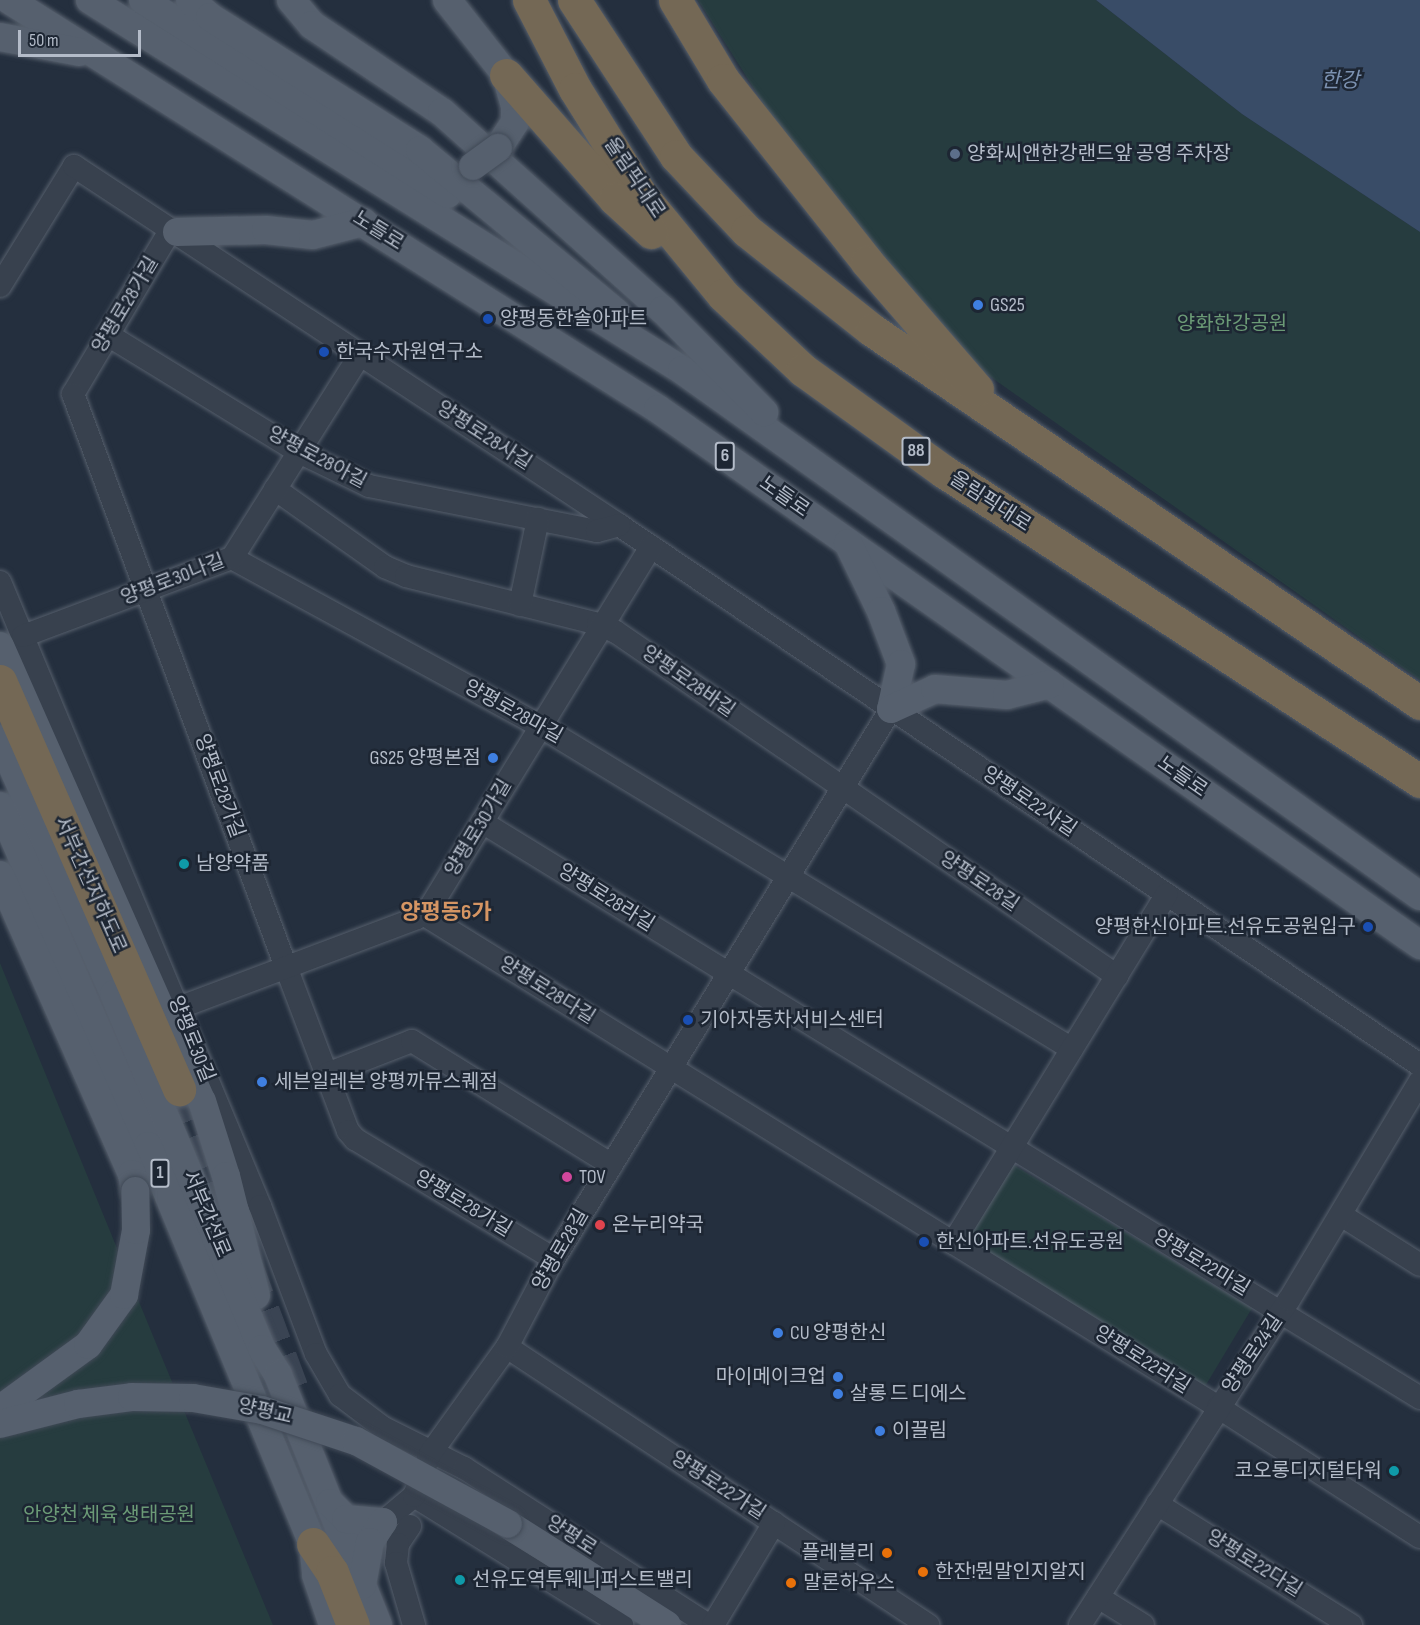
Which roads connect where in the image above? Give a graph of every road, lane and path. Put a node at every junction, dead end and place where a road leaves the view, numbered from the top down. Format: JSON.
{"nodes":[{"id":1,"x":9,"y":0,"type":"edge"},
{"id":2,"x":90,"y":0,"type":"edge"},
{"id":3,"x":143,"y":0,"type":"edge"},
{"id":4,"x":190,"y":0,"type":"edge"},
{"id":5,"x":291,"y":0,"type":"edge"},
{"id":6,"x":447,"y":0,"type":"edge"},
{"id":7,"x":529,"y":0,"type":"edge"},
{"id":8,"x":574,"y":0,"type":"edge"},
{"id":9,"x":675,"y":0,"type":"edge"},
{"id":10,"x":0,"y":36,"type":"edge"},
{"id":11,"x":98,"y":56,"type":"junction"},
{"id":12,"x":506,"y":75,"type":"junction"},
{"id":13,"x":420,"y":150,"type":"junction"},
{"id":14,"x":363,"y":222,"type":"junction"},
{"id":15,"x":174,"y":231,"type":"junction"},
{"id":16,"x":574,"y":276,"type":"junction"},
{"id":17,"x":0,"y":286,"type":"edge"},
{"id":18,"x":723,"y":295,"type":"junction"},
{"id":19,"x":108,"y":335,"type":"junction"},
{"id":20,"x":360,"y":355,"type":"junction"},
{"id":21,"x":681,"y":370,"type":"junction"},
{"id":22,"x":1004,"y":421,"type":"junction"},
{"id":23,"x":299,"y":452,"type":"junction"},
{"id":24,"x":818,"y":467,"type":"junction"},
{"id":25,"x":275,"y":489,"type":"junction"},
{"id":26,"x":538,"y":519,"type":"junction"},
{"id":27,"x":619,"y":525,"type":"junction"},
{"id":28,"x":847,"y":542,"type":"junction"},
{"id":29,"x":651,"y":547,"type":"junction"},
{"id":30,"x":232,"y":558,"type":"junction"},
{"id":31,"x":0,"y":582,"type":"edge"},
{"id":32,"x":147,"y":591,"type":"junction"},
{"id":33,"x":520,"y":605,"type":"junction"},
{"id":34,"x":601,"y":626,"type":"junction"},
{"id":35,"x":12,"y":641,"type":"edge"},
{"id":36,"x":0,"y":681,"type":"edge"},
{"id":37,"x":1050,"y":684,"type":"junction"},
{"id":38,"x":1420,"y":703,"type":"edge"},
{"id":39,"x":891,"y":709,"type":"junction"},
{"id":40,"x":540,"y":726,"type":"junction"},
{"id":41,"x":0,"y":739,"type":"edge"},
{"id":42,"x":1420,"y":781,"type":"edge"},
{"id":43,"x":842,"y":788,"type":"junction"},
{"id":44,"x":0,"y":806,"type":"edge"},
{"id":45,"x":482,"y":822,"type":"junction"},
{"id":46,"x":0,"y":875,"type":"edge"},
{"id":47,"x":788,"y":878,"type":"junction"},
{"id":48,"x":1167,"y":894,"type":"junction"},
{"id":49,"x":1420,"y":896,"type":"edge"},
{"id":50,"x":423,"y":914,"type":"junction"},
{"id":51,"x":1420,"y":945,"type":"edge"},
{"id":52,"x":286,"y":967,"type":"junction"},
{"id":53,"x":729,"y":974,"type":"junction"},
{"id":54,"x":1117,"y":976,"type":"junction"},
{"id":55,"x":178,"y":1008,"type":"junction"},
{"id":56,"x":1072,"y":1049,"type":"junction"},
{"id":57,"x":1420,"y":1065,"type":"edge"},
{"id":58,"x":671,"y":1068,"type":"junction"},
{"id":59,"x":327,"y":1074,"type":"junction"},
{"id":60,"x":1420,"y":1081,"type":"edge"},
{"id":61,"x":179,"y":1089,"type":"tunnel mouth"},
{"id":62,"x":1011,"y":1148,"type":"junction"},
{"id":63,"x":612,"y":1165,"type":"junction"},
{"id":64,"x":1341,"y":1215,"type":"junction"},
{"id":65,"x":953,"y":1243,"type":"junction"},
{"id":66,"x":554,"y":1259,"type":"junction"},
{"id":67,"x":1420,"y":1265,"type":"edge"},
{"id":68,"x":1281,"y":1311,"type":"junction"},
{"id":69,"x":507,"y":1347,"type":"junction"},
{"id":70,"x":278,"y":1375,"type":"junction"},
{"id":71,"x":1420,"y":1398,"type":"edge"},
{"id":72,"x":1218,"y":1407,"type":"junction"},
{"id":73,"x":0,"y":1409,"type":"edge"},
{"id":74,"x":0,"y":1425,"type":"edge"},
{"id":75,"x":430,"y":1454,"type":"junction"},
{"id":76,"x":414,"y":1497,"type":"junction"},
{"id":77,"x":330,"y":1503,"type":"junction"},
{"id":78,"x":1157,"y":1504,"type":"junction"},
{"id":79,"x":774,"y":1523,"type":"junction"},
{"id":80,"x":397,"y":1524,"type":"junction"},
{"id":81,"x":508,"y":1524,"type":"joint"},
{"id":82,"x":1420,"y":1537,"type":"edge"},
{"id":83,"x":313,"y":1544,"type":"junction"},
{"id":84,"x":362,"y":1585,"type":"junction"},
{"id":85,"x":1098,"y":1597,"type":"junction"},
{"id":86,"x":333,"y":1625,"type":"edge"},
{"id":87,"x":353,"y":1625,"type":"edge"},
{"id":88,"x":378,"y":1625,"type":"edge"},
{"id":89,"x":414,"y":1625,"type":"edge"},
{"id":90,"x":622,"y":1625,"type":"edge"},
{"id":91,"x":668,"y":1625,"type":"edge"},
{"id":92,"x":709,"y":1625,"type":"edge"},
{"id":93,"x":713,"y":1625,"type":"edge"},
{"id":94,"x":928,"y":1625,"type":"edge"},
{"id":95,"x":1080,"y":1625,"type":"edge"},
{"id":96,"x":1143,"y":1625,"type":"edge"},
{"id":97,"x":1351,"y":1625,"type":"edge"}],
"edges":[{"from":1,"to":11,"type":"main road","name":"노들로","number":"6"},
{"from":2,"to":21,"type":"main road","name":"노들로","number":"6"},
{"from":3,"to":16,"type":"main road"},
{"from":4,"to":13,"type":"main road"},
{"from":5,"to":24,"type":"main road"},
{"from":6,"to":12,"type":"main road"},
{"from":7,"to":18,"type":"highway","name":"올림픽대로","number":"88"},
{"from":8,"to":22,"type":"highway"},
{"from":9,"to":22,"type":"highway"},
{"from":10,"to":11,"type":"main road"},
{"from":11,"to":14,"type":"main road","name":"노들로","number":"6"},
{"from":12,"to":13,"type":"main road","bridge":true},
{"from":12,"to":18,"type":"highway"},
{"from":13,"to":16,"type":"main road"},
{"from":14,"to":15,"type":"main road"},
{"from":14,"to":28,"type":"main road","name":"노들로","number":"6"},
{"from":15,"to":17,"type":"street","name":"양평로28사길"},
{"from":15,"to":19,"type":"street","name":"양평로28가길"},
{"from":15,"to":20,"type":"street","name":"양평로28사길"},
{"from":16,"to":21,"type":"main road"},
{"from":18,"to":42,"type":"highway","name":"올림픽대로","number":"88"},
{"from":19,"to":23,"type":"street","name":"양평로28아길"},
{"from":19,"to":32,"type":"street","name":"양평로28가길"},
{"from":20,"to":23,"type":"street","name":"양평로30나길"},
{"from":20,"to":27,"type":"street","name":"양평로28사길"},
{"from":21,"to":24,"type":"main road","name":"노들로","number":"6"},
{"from":22,"to":38,"type":"highway"},
{"from":23,"to":25,"type":"street","name":"양평로30나길"},
{"from":23,"to":26,"type":"street","name":"양평로28아길"},
{"from":24,"to":49,"type":"main road","name":"노들로","number":"6"},
{"from":25,"to":30,"type":"street","name":"양평로30나길"},
{"from":25,"to":33,"type":"street","name":"양평로28바길"},
{"from":26,"to":27,"type":"street","name":"양평로28아길"},
{"from":26,"to":33,"type":"street"},
{"from":27,"to":29,"type":"street","name":"양평로28사길"},
{"from":28,"to":37,"type":"main road","name":"노들로","number":"6"},
{"from":28,"to":39,"type":"main road"},
{"from":29,"to":34,"type":"street","name":"양평로30가길"},
{"from":29,"to":39,"type":"street","name":"양평로28사길"},
{"from":30,"to":32,"type":"street","name":"양평로30나길"},
{"from":30,"to":40,"type":"street","name":"양평로28마길"},
{"from":31,"to":35,"type":"street","name":"양평로30길"},
{"from":32,"to":35,"type":"street","name":"양평로30나길"},
{"from":32,"to":52,"type":"street","name":"양평로28가길"},
{"from":33,"to":34,"type":"street","name":"양평로28바길"},
{"from":34,"to":40,"type":"street","name":"양평로30가길"},
{"from":34,"to":43,"type":"street","name":"양평로28바길"},
{"from":35,"to":55,"type":"street","name":"양평로30길"},
{"from":35,"to":70,"type":"main road"},
{"from":36,"to":61,"type":"highway","name":"서부간선지하도로"},
{"from":37,"to":39,"type":"main road"},
{"from":37,"to":51,"type":"main road","name":"노들로","number":"6"},
{"from":39,"to":43,"type":"street","name":"양평로28길"},
{"from":39,"to":48,"type":"street","name":"양평로22사길"},
{"from":40,"to":45,"type":"street","name":"양평로30가길"},
{"from":40,"to":47,"type":"street","name":"양평로28마길"},
{"from":41,"to":70,"type":"main road","name":"서부간선로","number":"1"},
{"from":43,"to":47,"type":"street","name":"양평로28길"},
{"from":43,"to":54,"type":"street","name":"양평로28길"},
{"from":44,"to":83,"type":"main road","name":"서부간선로","number":"1"},
{"from":45,"to":50,"type":"street","name":"양평로30가길"},
{"from":45,"to":53,"type":"street","name":"양평로28라길"},
{"from":46,"to":73,"type":"main road","bridge":true},
{"from":47,"to":53,"type":"street","name":"양평로28길"},
{"from":47,"to":56,"type":"street"},
{"from":48,"to":54,"type":"street"},
{"from":48,"to":57,"type":"street","name":"양평로22사길"},
{"from":50,"to":52,"type":"street"},
{"from":50,"to":58,"type":"street","name":"양평로28다길"},
{"from":52,"to":55,"type":"street"},
{"from":52,"to":59,"type":"street","name":"양평로28가길"},
{"from":53,"to":58,"type":"street","name":"양평로28길"},
{"from":53,"to":62,"type":"street","name":"양평로22마길"},
{"from":54,"to":56,"type":"street"},
{"from":55,"to":75,"type":"street","name":"양평로30길"},
{"from":56,"to":62,"type":"street"},
{"from":58,"to":63,"type":"street","name":"양평로28길"},
{"from":58,"to":65,"type":"street","name":"양평로22라길"},
{"from":59,"to":63,"type":"street"},
{"from":59,"to":66,"type":"street","name":"양평로28가길"},
{"from":60,"to":64,"type":"street","name":"양평로24길"},
{"from":62,"to":65,"type":"street"},
{"from":62,"to":68,"type":"street","name":"양평로22마길"},
{"from":63,"to":66,"type":"street","name":"양평로28길"},
{"from":64,"to":67,"type":"street"},
{"from":64,"to":68,"type":"street","name":"양평로24길"},
{"from":65,"to":72,"type":"street","name":"양평로22라길"},
{"from":66,"to":69,"type":"street","name":"양평로28길"},
{"from":68,"to":71,"type":"street","name":"양평로22마길"},
{"from":68,"to":72,"type":"street","name":"양평로24길"},
{"from":69,"to":75,"type":"street","name":"양평로28길"},
{"from":69,"to":79,"type":"street","name":"양평로22가길"},
{"from":70,"to":77,"type":"main road","name":"서부간선로","number":"1"},
{"from":72,"to":78,"type":"street","name":"양평로24길"},
{"from":72,"to":82,"type":"street","name":"양평로22라길"},
{"from":74,"to":81,"type":"main road","name":"양평교","bridge":true},
{"from":75,"to":76,"type":"street","name":"양평로28길"},
{"from":75,"to":92,"type":"street","name":"양평로"},
{"from":76,"to":80,"type":"street"},
{"from":76,"to":90,"type":"street"},
{"from":77,"to":80,"type":"main road"},
{"from":77,"to":84,"type":"main road","name":"서부간선로","number":"1"},
{"from":78,"to":85,"type":"street","name":"양평로24길"},
{"from":78,"to":97,"type":"street","name":"양평로22다길"},
{"from":79,"to":93,"type":"street"},
{"from":79,"to":94,"type":"street","name":"양평로22가길"},
{"from":80,"to":84,"type":"main road"},
{"from":80,"to":89,"type":"street"},
{"from":81,"to":91,"type":"main road","name":"양평로"},
{"from":83,"to":86,"type":"main road","name":"서부간선로","number":"1"},
{"from":83,"to":87,"type":"highway"},
{"from":84,"to":88,"type":"main road","name":"서부간선로","number":"1"},
{"from":85,"to":95,"type":"street","name":"양평로24길"},
{"from":85,"to":96,"type":"street"}]}
